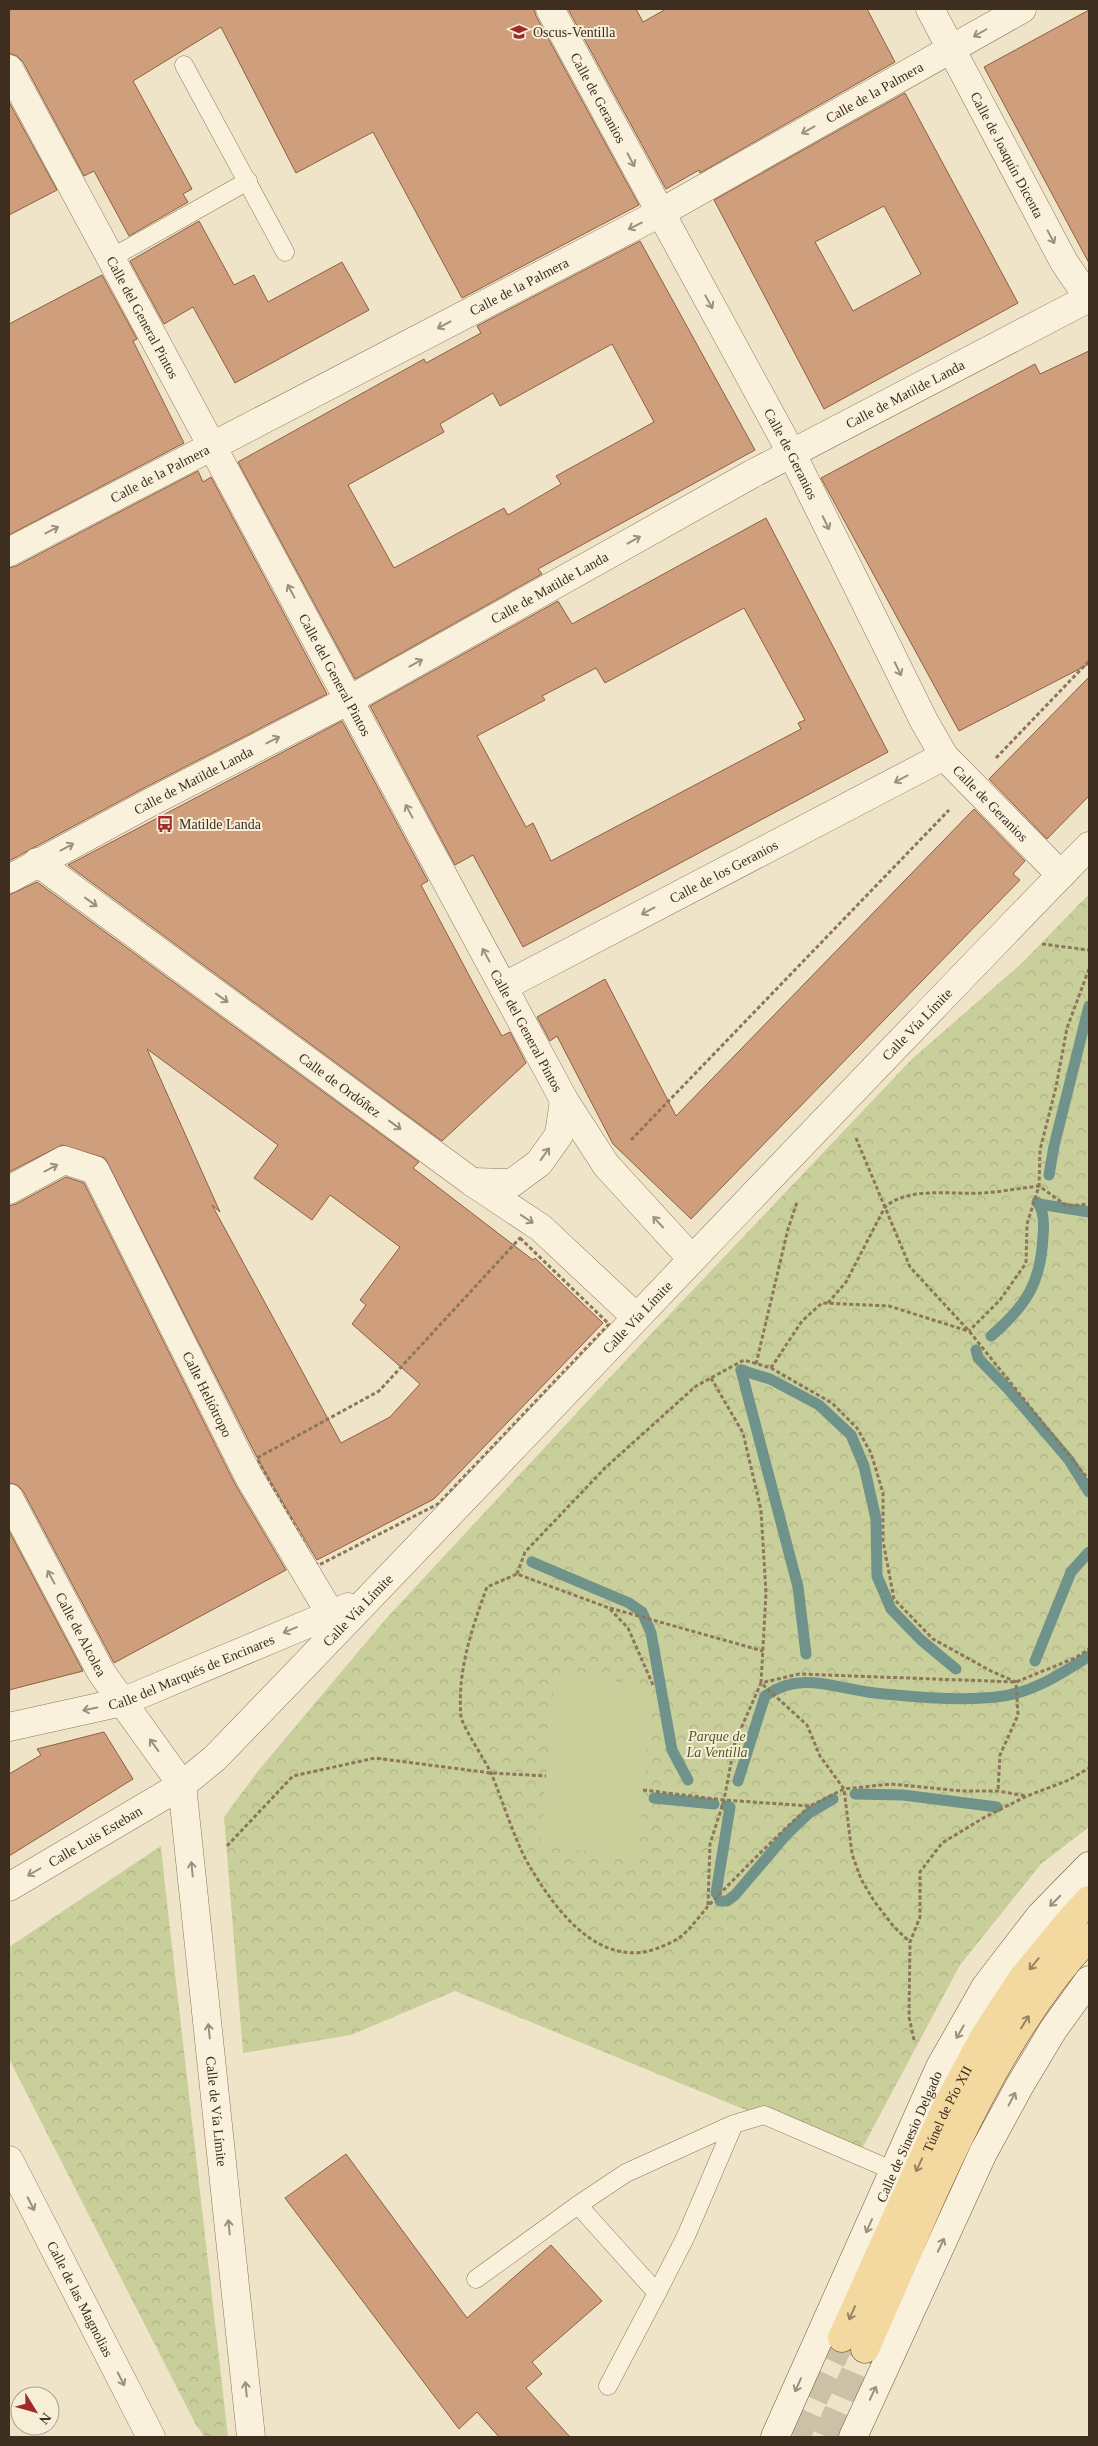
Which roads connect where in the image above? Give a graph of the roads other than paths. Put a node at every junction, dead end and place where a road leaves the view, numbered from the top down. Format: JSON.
{"nodes":[{"id":1,"x":550,"y":9,"type":"edge"},
{"id":2,"x":930,"y":9,"type":"edge"},
{"id":3,"x":1022,"y":9,"type":"edge"},
{"id":4,"x":953,"y":50,"type":"junction"},
{"id":5,"x":184,"y":65,"type":"dead end"},
{"id":6,"x":9,"y":68,"type":"edge"},
{"id":7,"x":248,"y":181,"type":"junction"},
{"id":8,"x":660,"y":213,"type":"junction"},
{"id":9,"x":285,"y":252,"type":"dead end"},
{"id":10,"x":111,"y":258,"type":"junction"},
{"id":11,"x":1089,"y":298,"type":"edge"},
{"id":12,"x":213,"y":446,"type":"junction"},
{"id":13,"x":792,"y":454,"type":"junction"},
{"id":14,"x":9,"y":552,"type":"edge"},
{"id":15,"x":349,"y":700,"type":"junction"},
{"id":16,"x":944,"y":756,"type":"junction"},
{"id":17,"x":1089,"y":846,"type":"edge"},
{"id":18,"x":37,"y":862,"type":"junction"},
{"id":19,"x":1061,"y":875,"type":"junction"},
{"id":20,"x":9,"y":879,"type":"edge"},
{"id":21,"x":503,"y":987,"type":"junction"},
{"id":22,"x":564,"y":1100,"type":"junction"},
{"id":23,"x":472,"y":1182,"type":"junction"},
{"id":24,"x":9,"y":1190,"type":"edge"},
{"id":25,"x":691,"y":1258,"type":"junction"},
{"id":26,"x":636,"y":1317,"type":"junction"},
{"id":27,"x":9,"y":1498,"type":"edge"},
{"id":28,"x":368,"y":1600,"type":"junction"},
{"id":29,"x":330,"y":1613,"type":"junction"},
{"id":30,"x":122,"y":1702,"type":"junction"},
{"id":31,"x":9,"y":1727,"type":"edge"},
{"id":32,"x":182,"y":1785,"type":"junction"},
{"id":33,"x":1089,"y":1866,"type":"edge"},
{"id":34,"x":9,"y":1887,"type":"edge"},
{"id":35,"x":1089,"y":1900,"type":"edge"},
{"id":36,"x":1089,"y":1937,"type":"edge"},
{"id":37,"x":1089,"y":1980,"type":"edge"},
{"id":38,"x":734,"y":2124,"type":"junction"},
{"id":39,"x":9,"y":2160,"type":"edge"},
{"id":40,"x":894,"y":2171,"type":"junction"},
{"id":41,"x":578,"y":2205,"type":"junction"},
{"id":42,"x":476,"y":2279,"type":"dead end"},
{"id":43,"x":657,"y":2293,"type":"junction"},
{"id":44,"x":608,"y":2386,"type":"dead end"},
{"id":45,"x":152,"y":2437,"type":"edge"},
{"id":46,"x":251,"y":2437,"type":"edge"},
{"id":47,"x":775,"y":2437,"type":"edge"},
{"id":48,"x":852,"y":2437,"type":"edge"}],
"edges":[{"from":1,"to":8,"type":"street","name":"Calle de Geranios","one_way":true},
{"from":2,"to":4,"type":"street","name":"Calle de Joaquín Dicenta"},
{"from":3,"to":4,"type":"street","name":"Calle de la Palmera","one_way":true},
{"from":4,"to":8,"type":"street","name":"Calle de la Palmera","one_way":true},
{"from":4,"to":11,"type":"street","name":"Calle de Joaquín Dicenta","one_way":true},
{"from":5,"to":7,"type":"lane"},
{"from":6,"to":10,"type":"street","name":"Calle del General Pintos"},
{"from":7,"to":9,"type":"lane"},
{"from":7,"to":10,"type":"lane"},
{"from":8,"to":12,"type":"street","name":"Calle de la Palmera","one_way":true},
{"from":8,"to":13,"type":"street","name":"Calle de Geranios","one_way":true},
{"from":10,"to":12,"type":"street","name":"Calle del General Pintos"},
{"from":11,"to":13,"type":"street","name":"Calle de Matilde Landa"},
{"from":14,"to":12,"type":"street","name":"Calle de la Palmera","one_way":true},
{"from":15,"to":12,"type":"street","name":"Calle del General Pintos","one_way":true},
{"from":15,"to":13,"type":"street","name":"Calle de Matilde Landa","one_way":true},
{"from":13,"to":16,"type":"street","name":"Calle de Geranios","one_way":true},
{"from":18,"to":15,"type":"street","name":"Calle de Matilde Landa","one_way":true},
{"from":21,"to":15,"type":"street","name":"Calle del General Pintos","one_way":true},
{"from":16,"to":19,"type":"street","name":"Calle de Geranios"},
{"from":16,"to":21,"type":"street","name":"Calle de los Geranios","one_way":true},
{"from":17,"to":19,"type":"street","name":"Calle Vía Límite"},
{"from":18,"to":20,"type":"street","name":"Calle de Matilde Landa"},
{"from":18,"to":23,"type":"street","name":"Calle de Ordóñez","one_way":true},
{"from":19,"to":25,"type":"street","name":"Calle Vía Límite"},
{"from":21,"to":22,"type":"street","name":"Calle del General Pintos"},
{"from":23,"to":22,"type":"street","one_way":true},
{"from":25,"to":22,"type":"street","name":"Calle del General Pintos","one_way":true},
{"from":23,"to":26,"type":"street","name":"Calle de Ordóñez","one_way":true},
{"from":24,"to":29,"type":"street","name":"Calle Heliótropo","one_way":true},
{"from":25,"to":26,"type":"street","name":"Calle Vía Límite"},
{"from":26,"to":28,"type":"street","name":"Calle Vía Límite"},
{"from":30,"to":27,"type":"street","name":"Calle de Alcolea","one_way":true},
{"from":28,"to":29,"type":"street","name":"Calle del Marqués de Encinares"},
{"from":28,"to":32,"type":"street","name":"Calle Vía Límite"},
{"from":29,"to":30,"type":"street","name":"Calle del Marqués de Encinares","one_way":true},
{"from":30,"to":31,"type":"street","name":"Calle del Marqués de Encinares","one_way":true},
{"from":32,"to":30,"type":"street","name":"Calle de Alcolea","one_way":true},
{"from":32,"to":34,"type":"street","name":"Calle Luis Esteban","one_way":true},
{"from":46,"to":32,"type":"street","name":"Calle de Vía Límite","one_way":true},
{"from":33,"to":40,"type":"street","name":"Calle de Sinesio Delgado","one_way":true},
{"from":35,"to":36,"type":"main road","name":"Túnel de Pío XII","one_way":true},
{"from":48,"to":37,"type":"street","one_way":true},
{"from":38,"to":40,"type":"lane"},
{"from":38,"to":41,"type":"lane"},
{"from":38,"to":43,"type":"lane"},
{"from":39,"to":45,"type":"street","name":"Calle de las Magnolias","one_way":true},
{"from":40,"to":47,"type":"street","name":"Calle de Sinesio Delgado","one_way":true},
{"from":41,"to":42,"type":"lane"},
{"from":41,"to":43,"type":"lane"},
{"from":43,"to":44,"type":"lane"}]}
